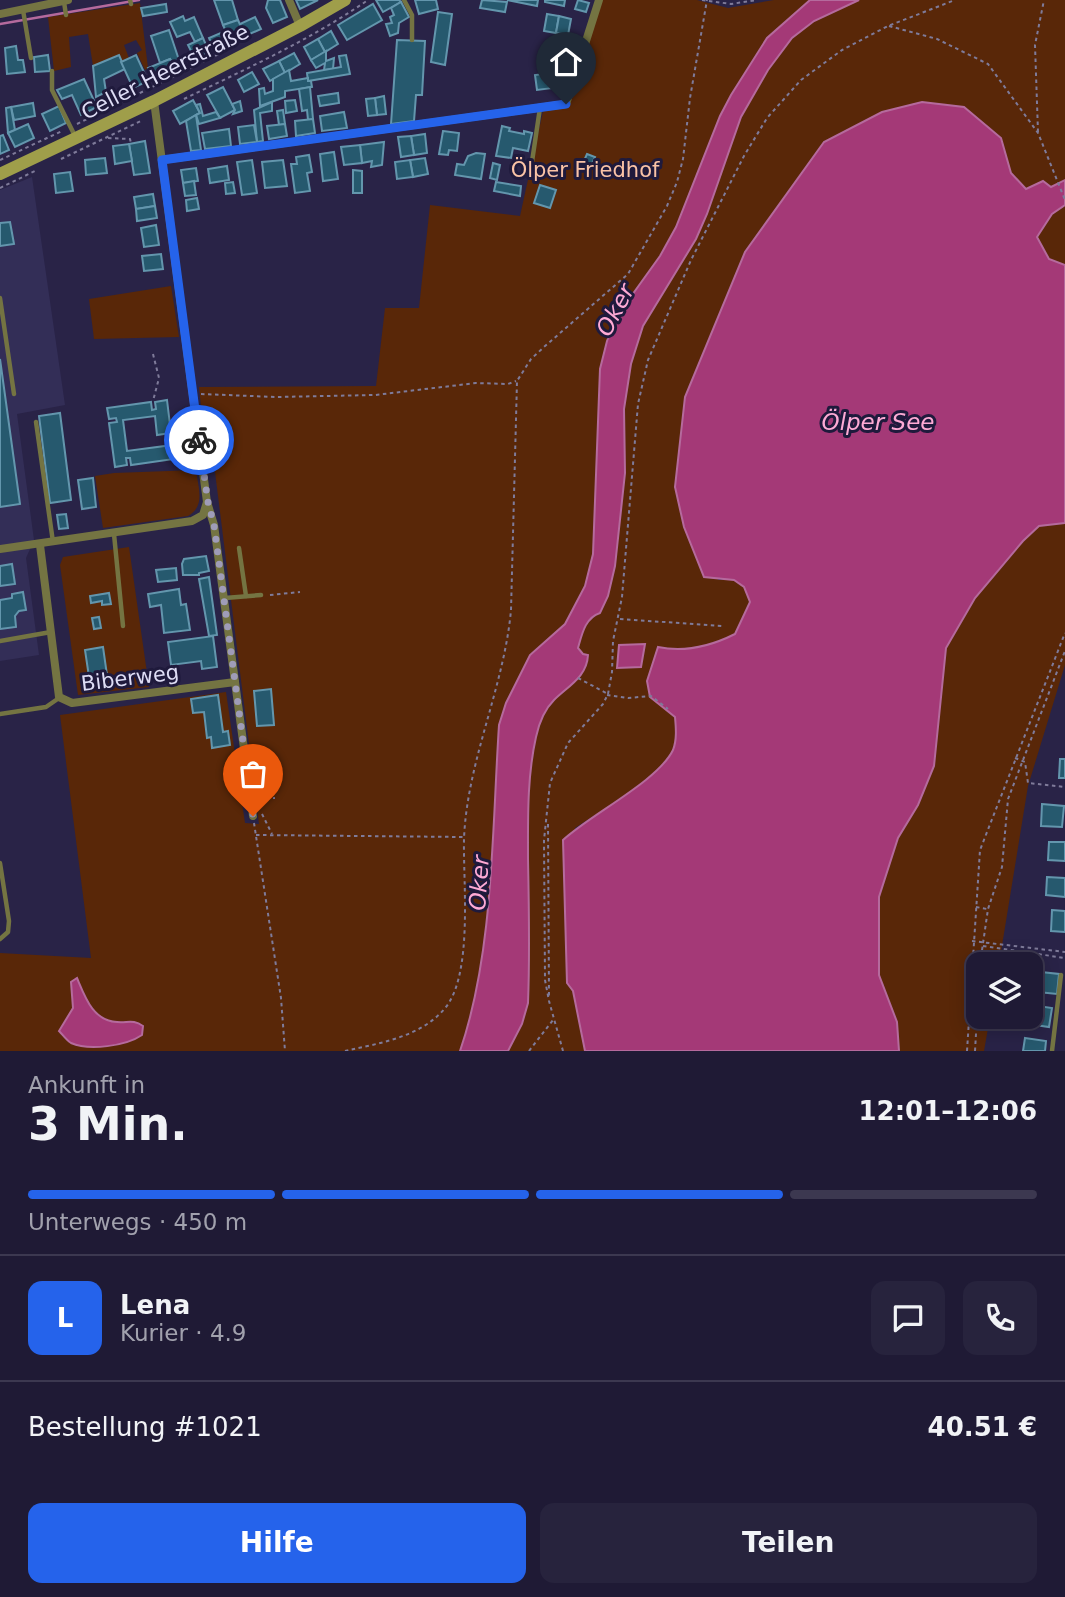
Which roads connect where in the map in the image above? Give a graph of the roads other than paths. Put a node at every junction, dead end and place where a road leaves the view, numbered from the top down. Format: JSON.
{"nodes":[{"id":1,"x":289,"y":0,"type":"edge"},
{"id":2,"x":345,"y":0,"type":"edge"},
{"id":3,"x":404,"y":0,"type":"edge"},
{"id":4,"x":599,"y":0,"type":"edge"},
{"id":5,"x":47,"y":2,"type":"edge"},
{"id":6,"x":65,"y":2,"type":"edge"},
{"id":7,"x":23,"y":11,"type":"junction"},
{"id":8,"x":0,"y":14,"type":"edge"},
{"id":9,"x":66,"y":15,"type":"dead end"},
{"id":10,"x":300,"y":26,"type":"junction"},
{"id":11,"x":412,"y":40,"type":"dead end"},
{"id":12,"x":31,"y":58,"type":"dead end"},
{"id":13,"x":52,"y":71,"type":"dead end"},
{"id":14,"x":154,"y":101,"type":"junction"},
{"id":15,"x":540,"y":107,"type":"junction"},
{"id":16,"x":74,"y":133,"type":"junction"},
{"id":17,"x":162,"y":160,"type":"junction"},
{"id":18,"x":0,"y":174,"type":"edge"},
{"id":19,"x":530,"y":175,"type":"dead end"},
{"id":20,"x":0,"y":298,"type":"edge"},
{"id":21,"x":14,"y":394,"type":"dead end"},
{"id":22,"x":36,"y":422,"type":"dead end"},
{"id":23,"x":208,"y":502,"type":"junction"},
{"id":24,"x":114,"y":534,"type":"junction"},
{"id":25,"x":53,"y":543,"type":"junction"},
{"id":26,"x":40,"y":544,"type":"junction"},
{"id":27,"x":239,"y":548,"type":"dead end"},
{"id":28,"x":0,"y":549,"type":"edge"},
{"id":29,"x":261,"y":595,"type":"dead end"},
{"id":30,"x":246,"y":596,"type":"junction"},
{"id":31,"x":224,"y":598,"type":"junction"},
{"id":32,"x":123,"y":626,"type":"dead end"},
{"id":33,"x":52,"y":632,"type":"junction"},
{"id":34,"x":0,"y":641,"type":"edge"},
{"id":35,"x":236,"y":682,"type":"junction"},
{"id":36,"x":59,"y":697,"type":"junction"},
{"id":37,"x":0,"y":714,"type":"edge"},
{"id":38,"x":253,"y":816,"type":"road end"},
{"id":39,"x":0,"y":863,"type":"edge"},
{"id":40,"x":0,"y":939,"type":"edge"},
{"id":41,"x":1062,"y":975,"type":"dead end"},
{"id":42,"x":1052,"y":1051,"type":"edge"}],
"edges":[{"from":1,"to":10,"type":"street"},
{"from":2,"to":10,"type":"main road","name":"Celler Heerstraße"},
{"from":3,"to":11,"type":"lane"},
{"from":4,"to":15,"type":"street"},
{"from":5,"to":6,"type":"street"},
{"from":5,"to":7,"type":"street"},
{"from":6,"to":9,"type":"lane"},
{"from":7,"to":8,"type":"street"},
{"from":7,"to":12,"type":"lane"},
{"from":10,"to":14,"type":"main road","name":"Celler Heerstraße"},
{"from":13,"to":16,"type":"lane"},
{"from":14,"to":16,"type":"main road","name":"Celler Heerstraße"},
{"from":14,"to":17,"type":"street"},
{"from":15,"to":17,"type":"street"},
{"from":15,"to":19,"type":"lane"},
{"from":16,"to":18,"type":"main road","name":"Celler Heerstraße"},
{"from":17,"to":23,"type":"street"},
{"from":20,"to":21,"type":"lane"},
{"from":22,"to":25,"type":"lane"},
{"from":23,"to":24,"type":"street"},
{"from":23,"to":31,"type":"street"},
{"from":24,"to":25,"type":"street"},
{"from":24,"to":32,"type":"lane"},
{"from":25,"to":26,"type":"street"},
{"from":26,"to":28,"type":"street"},
{"from":26,"to":33,"type":"street","name":"Biberweg"},
{"from":27,"to":30,"type":"lane"},
{"from":29,"to":30,"type":"lane"},
{"from":30,"to":31,"type":"lane"},
{"from":31,"to":35,"type":"street"},
{"from":33,"to":34,"type":"lane"},
{"from":33,"to":36,"type":"street","name":"Biberweg"},
{"from":35,"to":36,"type":"street","name":"Biberweg"},
{"from":35,"to":38,"type":"street"},
{"from":36,"to":37,"type":"lane"},
{"from":39,"to":40,"type":"lane"},
{"from":41,"to":42,"type":"lane"}]}
